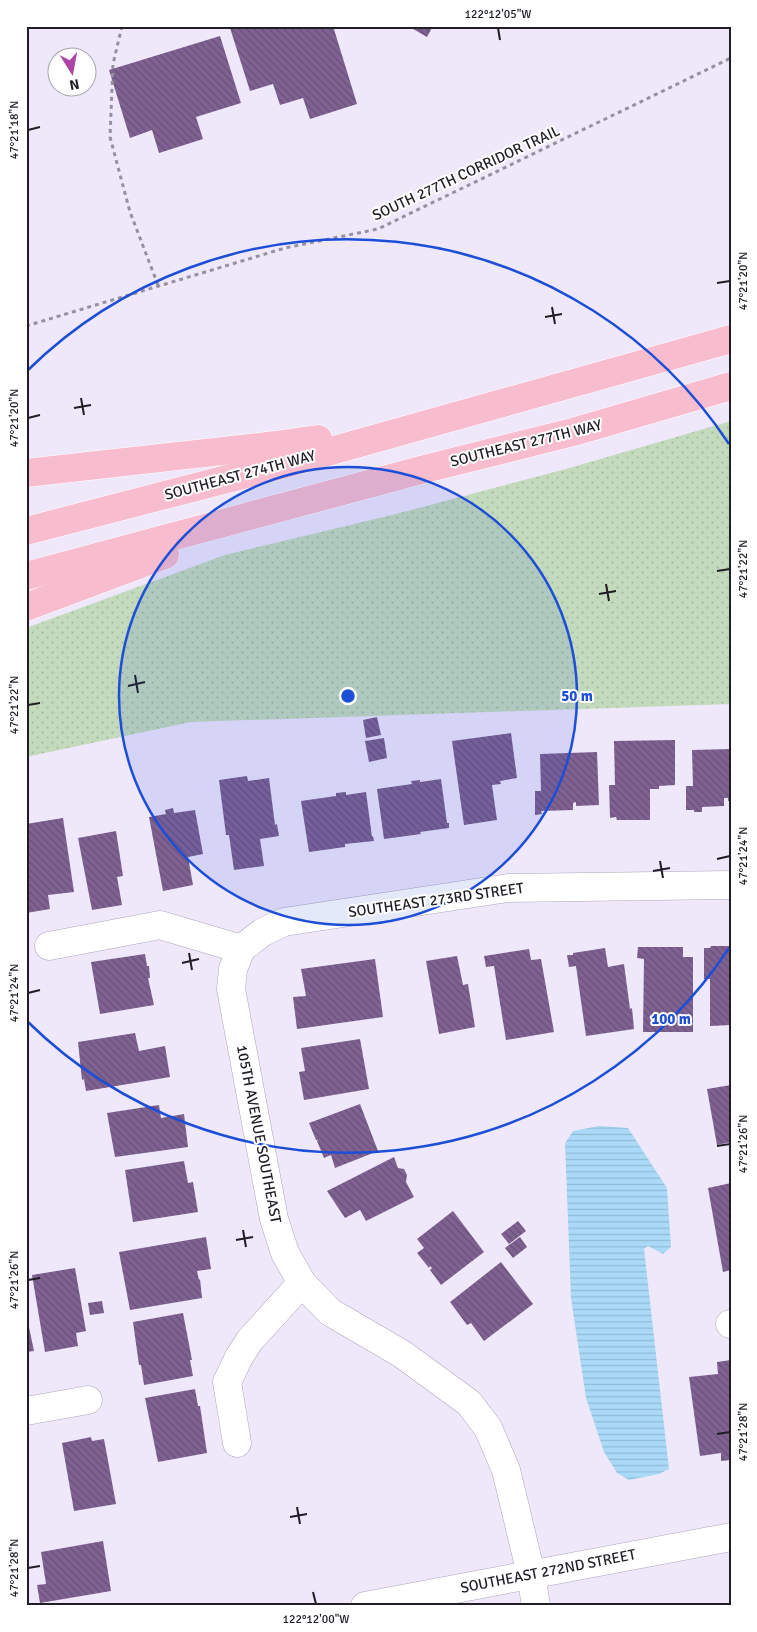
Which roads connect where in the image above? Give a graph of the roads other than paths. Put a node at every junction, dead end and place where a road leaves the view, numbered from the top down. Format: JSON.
{"nodes":[{"id":1,"x":731,"y":340,"type":"edge"},
{"id":2,"x":731,"y":386,"type":"edge"},
{"id":3,"x":452,"y":416,"type":"junction"},
{"id":4,"x":26,"y":473,"type":"edge"},
{"id":5,"x":320,"y":496,"type":"junction"},
{"id":6,"x":26,"y":532,"type":"edge"},
{"id":7,"x":26,"y":576,"type":"edge"},
{"id":8,"x":26,"y":607,"type":"edge"},
{"id":9,"x":731,"y":885,"type":"edge"},
{"id":10,"x":49,"y":946,"type":"dead end"},
{"id":11,"x":240,"y":949,"type":"junction"},
{"id":12,"x":302,"y":1283,"type":"junction"},
{"id":13,"x":88,"y":1400,"type":"dead end"},
{"id":14,"x":26,"y":1411,"type":"edge"},
{"id":15,"x":237,"y":1443,"type":"dead end"},
{"id":16,"x":731,"y":1537,"type":"edge"},
{"id":17,"x":531,"y":1574,"type":"junction"},
{"id":18,"x":365,"y":1606,"type":"edge"},
{"id":19,"x":536,"y":1606,"type":"edge"}],
"edges":[{"from":1,"to":3,"type":"main road"},
{"from":2,"to":5,"type":"main road","name":"SOUTHEAST 277TH WAY"},
{"from":3,"to":4,"type":"main road"},
{"from":3,"to":6,"type":"main road","name":"SOUTHEAST 274TH WAY"},
{"from":5,"to":7,"type":"main road"},
{"from":5,"to":8,"type":"main road"},
{"from":9,"to":11,"type":"street","name":"SOUTHEAST 273RD STREET"},
{"from":10,"to":11,"type":"street"},
{"from":11,"to":12,"type":"street","name":"105TH AVENUE SOUTHEAST"},
{"from":12,"to":15,"type":"street"},
{"from":12,"to":17,"type":"street","name":"105TH AVENUE SOUTHEAST"},
{"from":13,"to":14,"type":"street"},
{"from":16,"to":17,"type":"street","name":"SOUTHEAST 272ND STREET"},
{"from":17,"to":18,"type":"street","name":"SOUTHEAST 272ND STREET"},
{"from":17,"to":19,"type":"street","name":"105TH AVENUE SOUTHEAST"}]}
